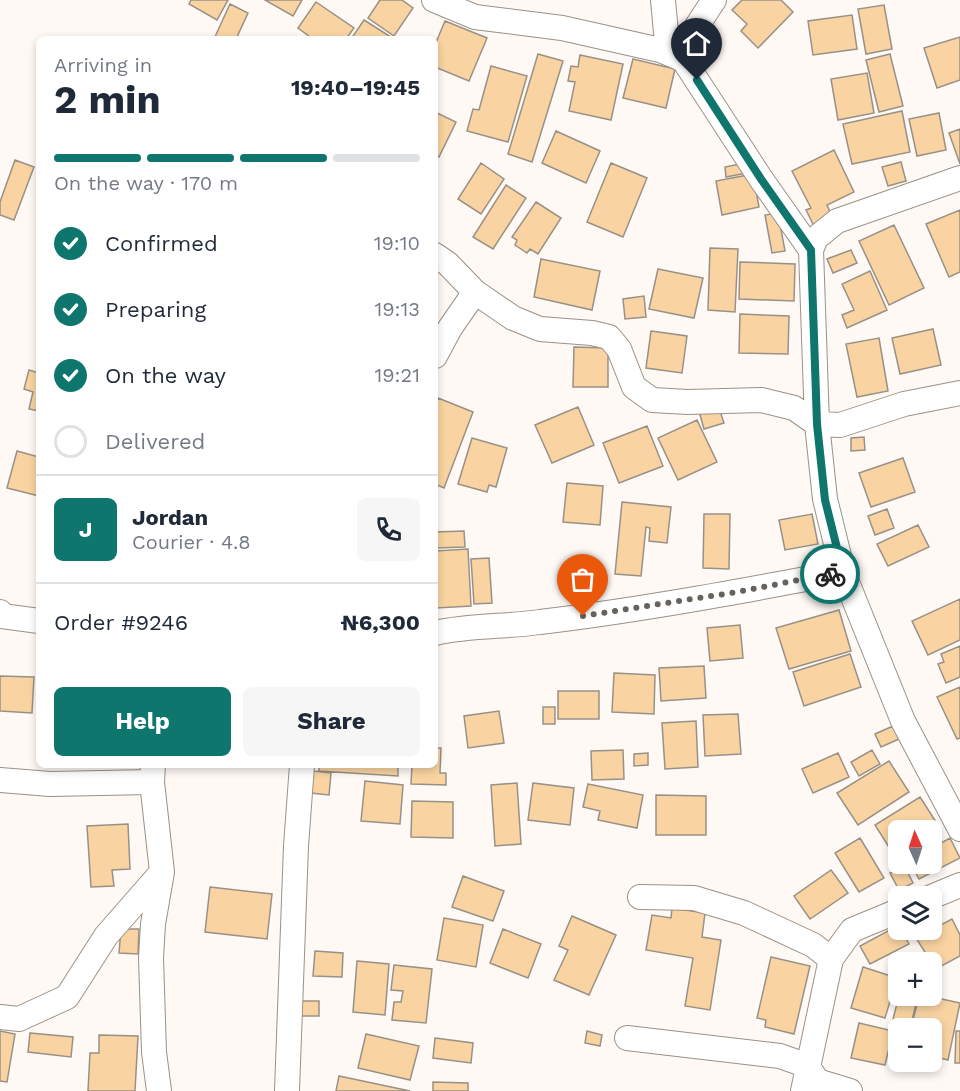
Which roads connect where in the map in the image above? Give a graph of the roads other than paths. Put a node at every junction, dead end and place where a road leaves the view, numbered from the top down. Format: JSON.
{"nodes":[{"id":1,"x":434,"y":0,"type":"edge"},
{"id":2,"x":663,"y":0,"type":"edge"},
{"id":3,"x":714,"y":0,"type":"edge"},
{"id":4,"x":684,"y":60,"type":"junction"},
{"id":5,"x":960,"y":178,"type":"edge"},
{"id":6,"x":811,"y":250,"type":"junction"},
{"id":7,"x":438,"y":257,"type":"edge"},
{"id":8,"x":476,"y":292,"type":"junction"},
{"id":9,"x":438,"y":350,"type":"edge"},
{"id":10,"x":960,"y":393,"type":"edge"},
{"id":11,"x":817,"y":424,"type":"junction"},
{"id":12,"x":843,"y":572,"type":"junction"},
{"id":13,"x":0,"y":612,"type":"edge"},
{"id":14,"x":36,"y":621,"type":"edge"},
{"id":15,"x":438,"y":632,"type":"edge"},
{"id":16,"x":302,"y":768,"type":"edge"},
{"id":17,"x":152,"y":774,"type":"edge"},
{"id":18,"x":0,"y":780,"type":"edge"},
{"id":19,"x":960,"y":829,"type":"edge"},
{"id":20,"x":162,"y":873,"type":"junction"},
{"id":21,"x":960,"y":885,"type":"edge"},
{"id":22,"x":942,"y":893,"type":"edge"},
{"id":23,"x":640,"y":897,"type":"dead end"},
{"id":24,"x":888,"y":915,"type":"edge"},
{"id":25,"x":831,"y":959,"type":"junction"},
{"id":26,"x":0,"y":1017,"type":"edge"},
{"id":27,"x":627,"y":1038,"type":"dead end"},
{"id":28,"x":808,"y":1066,"type":"junction"},
{"id":29,"x":159,"y":1091,"type":"edge"},
{"id":30,"x":286,"y":1091,"type":"edge"},
{"id":31,"x":803,"y":1091,"type":"edge"},
{"id":32,"x":850,"y":1091,"type":"edge"}],
"edges":[{"from":1,"to":4,"type":"street"},
{"from":2,"to":4,"type":"street"},
{"from":3,"to":4,"type":"street"},
{"from":4,"to":6,"type":"street"},
{"from":5,"to":6,"type":"street"},
{"from":6,"to":11,"type":"street"},
{"from":7,"to":8,"type":"street"},
{"from":8,"to":9,"type":"street"},
{"from":8,"to":11,"type":"street"},
{"from":10,"to":11,"type":"street"},
{"from":11,"to":12,"type":"street"},
{"from":12,"to":15,"type":"street"},
{"from":12,"to":19,"type":"street"},
{"from":13,"to":14,"type":"street"},
{"from":16,"to":30,"type":"street"},
{"from":17,"to":18,"type":"street"},
{"from":17,"to":20,"type":"street"},
{"from":20,"to":26,"type":"street"},
{"from":20,"to":29,"type":"street"},
{"from":21,"to":22,"type":"street"},
{"from":23,"to":25,"type":"street"},
{"from":24,"to":25,"type":"street"},
{"from":25,"to":28,"type":"street"},
{"from":27,"to":28,"type":"street"},
{"from":28,"to":31,"type":"street"},
{"from":28,"to":32,"type":"street"}]}
